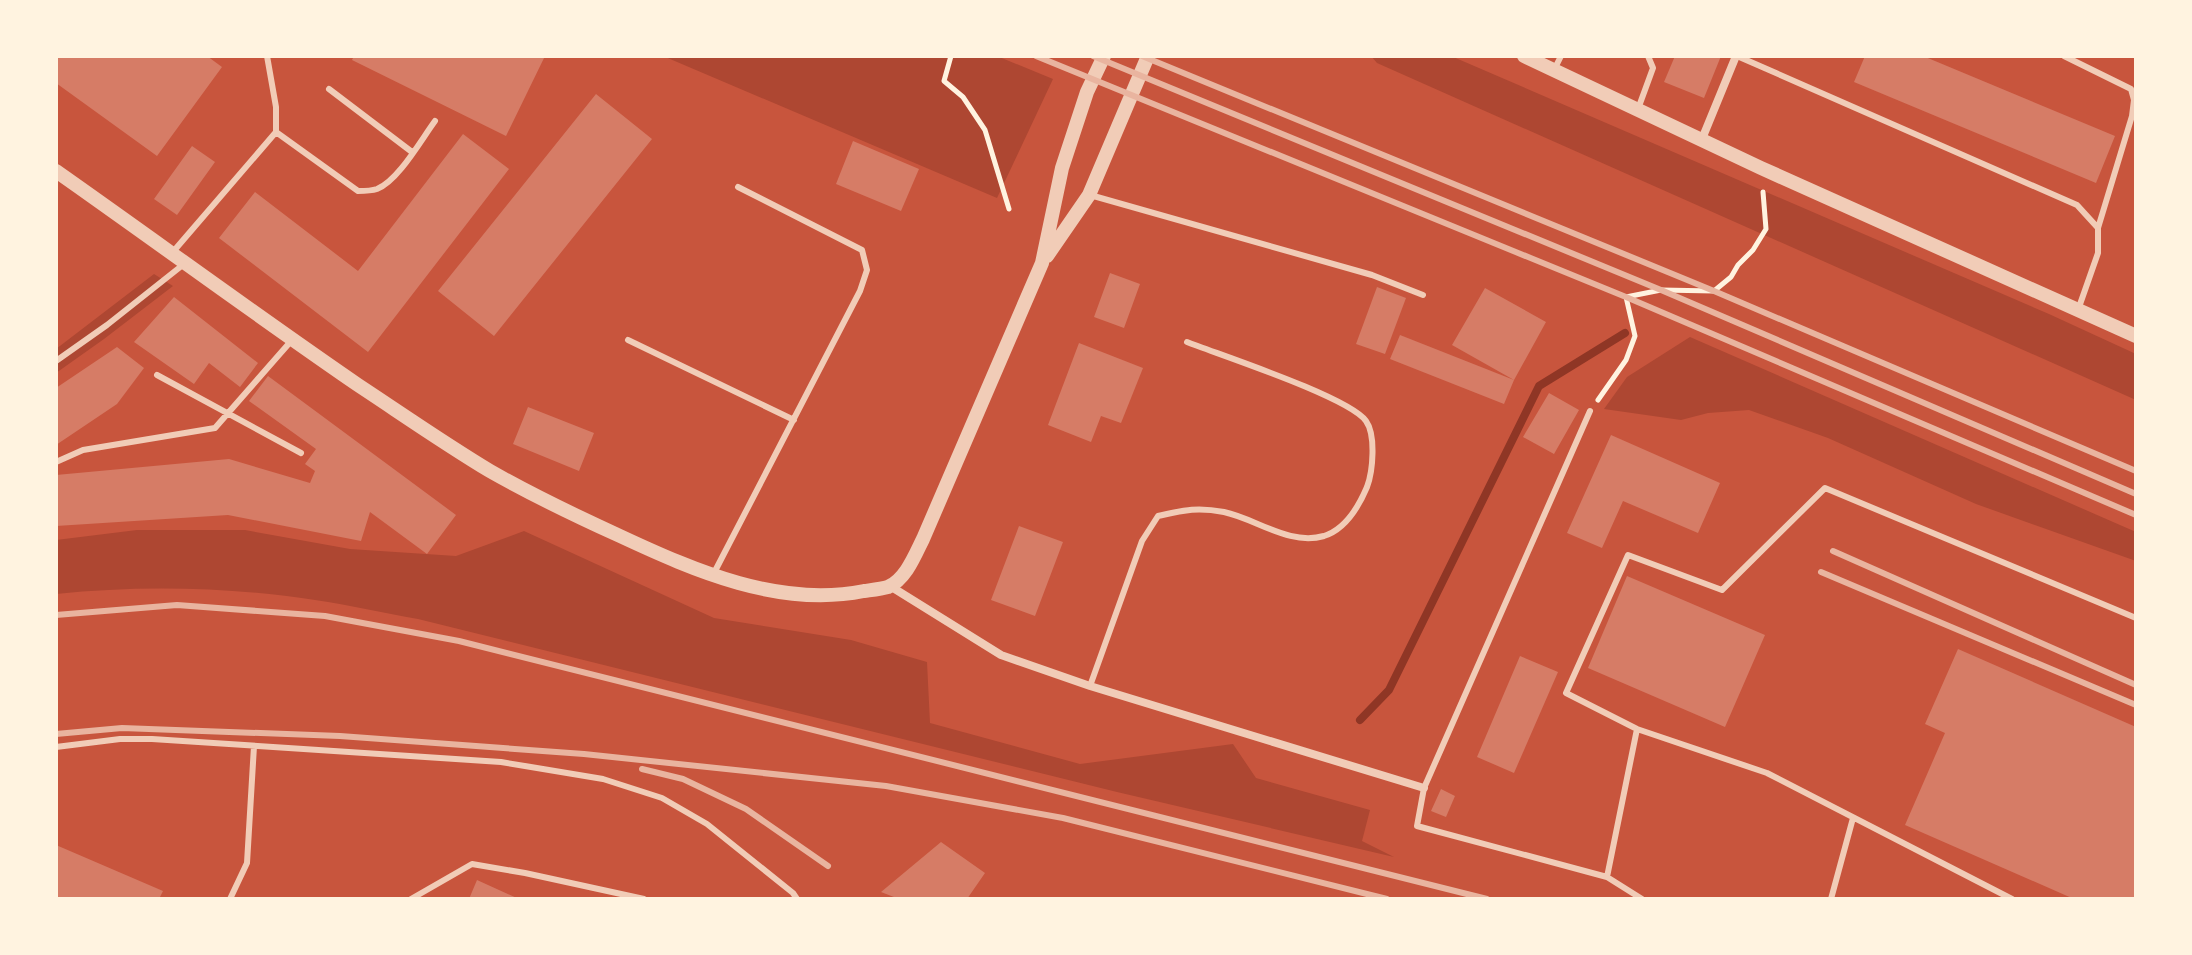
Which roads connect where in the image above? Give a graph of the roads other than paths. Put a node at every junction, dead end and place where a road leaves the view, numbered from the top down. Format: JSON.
{"nodes":[{"id":1,"x":267,"y":56,"type":"edge"},
{"id":2,"x":1104,"y":56,"type":"edge"},
{"id":3,"x":1148,"y":56,"type":"edge"},
{"id":4,"x":1524,"y":56,"type":"edge"},
{"id":5,"x":1561,"y":56,"type":"edge"},
{"id":6,"x":1648,"y":56,"type":"edge"},
{"id":7,"x":1736,"y":56,"type":"edge"},
{"id":8,"x":2064,"y":56,"type":"edge"},
{"id":9,"x":1554,"y":70,"type":"junction"},
{"id":10,"x":329,"y":89,"type":"dead end"},
{"id":11,"x":1638,"y":109,"type":"junction"},
{"id":12,"x":435,"y":121,"type":"dead end"},
{"id":13,"x":276,"y":132,"type":"junction"},
{"id":14,"x":1702,"y":139,"type":"junction"},
{"id":15,"x":412,"y":152,"type":"junction"},
{"id":16,"x":56,"y":171,"type":"edge"},
{"id":17,"x":738,"y":187,"type":"dead end"},
{"id":18,"x":1089,"y":195,"type":"junction"},
{"id":19,"x":2098,"y":228,"type":"junction"},
{"id":20,"x":172,"y":253,"type":"junction"},
{"id":21,"x":1042,"y":263,"type":"junction"},
{"id":22,"x":185,"y":264,"type":"junction"},
{"id":23,"x":1423,"y":295,"type":"dead end"},
{"id":24,"x":2078,"y":310,"type":"junction"},
{"id":25,"x":2136,"y":336,"type":"edge"},
{"id":26,"x":292,"y":340,"type":"junction"},
{"id":27,"x":628,"y":340,"type":"dead end"},
{"id":28,"x":1187,"y":342,"type":"dead end"},
{"id":29,"x":56,"y":361,"type":"edge"},
{"id":30,"x":157,"y":375,"type":"dead end"},
{"id":31,"x":1590,"y":411,"type":"road end"},
{"id":32,"x":228,"y":412,"type":"junction"},
{"id":33,"x":794,"y":420,"type":"junction"},
{"id":34,"x":301,"y":453,"type":"dead end"},
{"id":35,"x":56,"y":462,"type":"edge"},
{"id":36,"x":713,"y":576,"type":"junction"},
{"id":37,"x":890,"y":586,"type":"junction"},
{"id":38,"x":2136,"y":618,"type":"edge"},
{"id":39,"x":1090,"y":686,"type":"junction"},
{"id":40,"x":1637,"y":729,"type":"junction"},
{"id":41,"x":254,"y":746,"type":"junction"},
{"id":42,"x":56,"y":747,"type":"edge"},
{"id":43,"x":1424,"y":788,"type":"junction"},
{"id":44,"x":1853,"y":818,"type":"junction"},
{"id":45,"x":1607,"y":877,"type":"junction"},
{"id":46,"x":230,"y":899,"type":"edge"},
{"id":47,"x":411,"y":899,"type":"edge"},
{"id":48,"x":644,"y":899,"type":"edge"},
{"id":49,"x":797,"y":899,"type":"edge"},
{"id":50,"x":1642,"y":899,"type":"edge"},
{"id":51,"x":1831,"y":899,"type":"edge"},
{"id":52,"x":2012,"y":899,"type":"edge"}],
"edges":[{"from":1,"to":13,"type":"lane"},
{"from":2,"to":21,"type":"street"},
{"from":3,"to":18,"type":"street"},
{"from":4,"to":9,"type":"street"},
{"from":5,"to":9,"type":"lane"},
{"from":6,"to":11,"type":"lane"},
{"from":7,"to":14,"type":"street"},
{"from":7,"to":19,"type":"lane"},
{"from":8,"to":19,"type":"lane"},
{"from":9,"to":11,"type":"street"},
{"from":10,"to":15,"type":"lane"},
{"from":11,"to":14,"type":"street"},
{"from":12,"to":15,"type":"lane"},
{"from":13,"to":15,"type":"lane"},
{"from":13,"to":20,"type":"lane"},
{"from":14,"to":24,"type":"street"},
{"from":16,"to":20,"type":"street"},
{"from":17,"to":33,"type":"lane"},
{"from":18,"to":21,"type":"street"},
{"from":18,"to":23,"type":"lane"},
{"from":19,"to":24,"type":"lane"},
{"from":20,"to":22,"type":"street"},
{"from":21,"to":37,"type":"street"},
{"from":22,"to":26,"type":"street"},
{"from":22,"to":29,"type":"lane"},
{"from":24,"to":25,"type":"street"},
{"from":26,"to":32,"type":"lane"},
{"from":26,"to":36,"type":"street"},
{"from":27,"to":33,"type":"lane"},
{"from":28,"to":39,"type":"lane"},
{"from":30,"to":32,"type":"lane"},
{"from":31,"to":43,"type":"lane"},
{"from":32,"to":34,"type":"lane"},
{"from":32,"to":35,"type":"lane"},
{"from":33,"to":36,"type":"lane"},
{"from":36,"to":37,"type":"street"},
{"from":37,"to":39,"type":"street"},
{"from":38,"to":40,"type":"lane"},
{"from":39,"to":43,"type":"street"},
{"from":40,"to":44,"type":"lane"},
{"from":40,"to":45,"type":"lane"},
{"from":41,"to":42,"type":"lane"},
{"from":41,"to":46,"type":"lane"},
{"from":41,"to":49,"type":"lane"},
{"from":43,"to":45,"type":"lane"},
{"from":44,"to":51,"type":"lane"},
{"from":44,"to":52,"type":"lane"},
{"from":45,"to":50,"type":"lane"},
{"from":47,"to":48,"type":"lane"}]}
